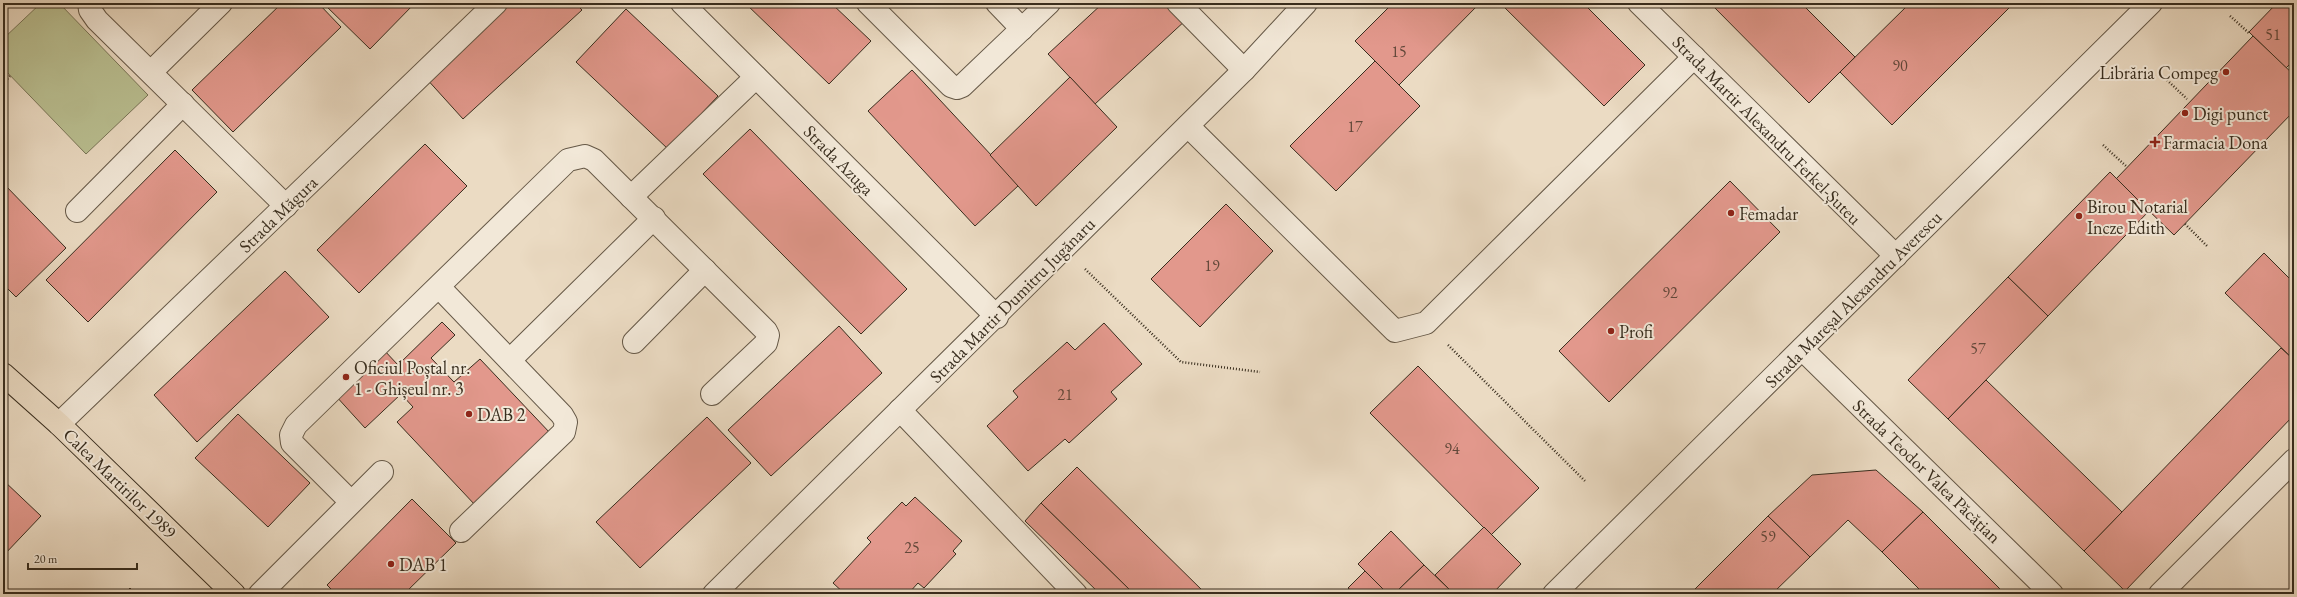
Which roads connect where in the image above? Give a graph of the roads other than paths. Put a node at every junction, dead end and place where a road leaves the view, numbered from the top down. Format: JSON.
{"nodes":[{"id":1,"x":89,"y":3,"type":"edge"},
{"id":2,"x":221,"y":3,"type":"edge"},
{"id":3,"x":496,"y":3,"type":"edge"},
{"id":4,"x":682,"y":3,"type":"edge"},
{"id":5,"x":868,"y":3,"type":"edge"},
{"id":6,"x":997,"y":3,"type":"edge"},
{"id":7,"x":1049,"y":3,"type":"edge"},
{"id":8,"x":1178,"y":3,"type":"edge"},
{"id":9,"x":1306,"y":3,"type":"edge"},
{"id":10,"x":1639,"y":3,"type":"edge"},
{"id":11,"x":2151,"y":3,"type":"edge"},
{"id":12,"x":1022,"y":29,"type":"junction"},
{"id":13,"x":1694,"y":57,"type":"junction"},
{"id":14,"x":1244,"y":70,"type":"junction"},
{"id":15,"x":151,"y":72,"type":"junction"},
{"id":16,"x":756,"y":77,"type":"junction"},
{"id":17,"x":183,"y":104,"type":"junction"},
{"id":18,"x":1188,"y":126,"type":"junction"},
{"id":19,"x":631,"y":197,"type":"junction"},
{"id":20,"x":286,"y":206,"type":"junction"},
{"id":21,"x":77,"y":210,"type":"dead end"},
{"id":22,"x":654,"y":218,"type":"junction"},
{"id":23,"x":1896,"y":256,"type":"junction"},
{"id":24,"x":705,"y":270,"type":"junction"},
{"id":25,"x":439,"y":287,"type":"junction"},
{"id":26,"x":996,"y":316,"type":"junction"},
{"id":27,"x":634,"y":342,"type":"dead end"},
{"id":28,"x":1802,"y":349,"type":"junction"},
{"id":29,"x":510,"y":360,"type":"junction"},
{"id":30,"x":3,"y":374,"type":"edge"},
{"id":31,"x":712,"y":394,"type":"dead end"},
{"id":32,"x":900,"y":410,"type":"junction"},
{"id":33,"x":60,"y":424,"type":"junction"},
{"id":34,"x":2294,"y":460,"type":"edge"},
{"id":35,"x":382,"y":472,"type":"dead end"},
{"id":36,"x":351,"y":502,"type":"junction"},
{"id":37,"x":461,"y":531,"type":"dead end"},
{"id":38,"x":234,"y":594,"type":"edge"},
{"id":39,"x":260,"y":594,"type":"edge"},
{"id":40,"x":714,"y":594,"type":"edge"},
{"id":41,"x":1076,"y":594,"type":"edge"},
{"id":42,"x":1554,"y":594,"type":"edge"},
{"id":43,"x":2052,"y":594,"type":"edge"},
{"id":44,"x":2160,"y":594,"type":"edge"}],
"edges":[{"from":1,"to":15,"type":"street"},
{"from":2,"to":15,"type":"street"},
{"from":3,"to":20,"type":"street","name":"Strada Măgura"},
{"from":4,"to":16,"type":"street","name":"Strada Azuga"},
{"from":5,"to":12,"type":"street"},
{"from":6,"to":12,"type":"street"},
{"from":7,"to":12,"type":"street"},
{"from":8,"to":14,"type":"street"},
{"from":9,"to":14,"type":"street","name":"Strada Martir Dumitru Jugănaru"},
{"from":10,"to":13,"type":"street","name":"Strada Martir Alexandru Ferkel-Șuteu"},
{"from":11,"to":23,"type":"street","name":"Strada Mareșal Alexandru Averescu"},
{"from":13,"to":18,"type":"street"},
{"from":13,"to":23,"type":"street","name":"Strada Martir Alexandru Ferkel-Șuteu"},
{"from":14,"to":18,"type":"street","name":"Strada Martir Dumitru Jugănaru"},
{"from":15,"to":17,"type":"street"},
{"from":16,"to":19,"type":"street"},
{"from":16,"to":26,"type":"street","name":"Strada Azuga"},
{"from":17,"to":20,"type":"street"},
{"from":17,"to":21,"type":"street"},
{"from":18,"to":26,"type":"street","name":"Strada Martir Dumitru Jugănaru"},
{"from":19,"to":22,"type":"street"},
{"from":19,"to":25,"type":"street"},
{"from":20,"to":33,"type":"street","name":"Strada Măgura"},
{"from":22,"to":24,"type":"street"},
{"from":22,"to":29,"type":"street"},
{"from":23,"to":28,"type":"street","name":"Strada Mareșal Alexandru Averescu"},
{"from":24,"to":27,"type":"street"},
{"from":24,"to":31,"type":"street"},
{"from":25,"to":29,"type":"street"},
{"from":25,"to":36,"type":"street"},
{"from":26,"to":32,"type":"street","name":"Strada Martir Dumitru Jugănaru"},
{"from":28,"to":42,"type":"street","name":"Strada Mareșal Alexandru Averescu"},
{"from":28,"to":43,"type":"street","name":"Strada Teodor Valea Păcățian"},
{"from":29,"to":37,"type":"street"},
{"from":30,"to":33,"type":"main road","name":"Calea Martirilor 1989"},
{"from":32,"to":40,"type":"street","name":"Strada Martir Dumitru Jugănaru"},
{"from":32,"to":41,"type":"street"},
{"from":33,"to":38,"type":"main road","name":"Calea Martirilor 1989"},
{"from":34,"to":44,"type":"street"},
{"from":35,"to":36,"type":"street"},
{"from":36,"to":39,"type":"street"}]}
